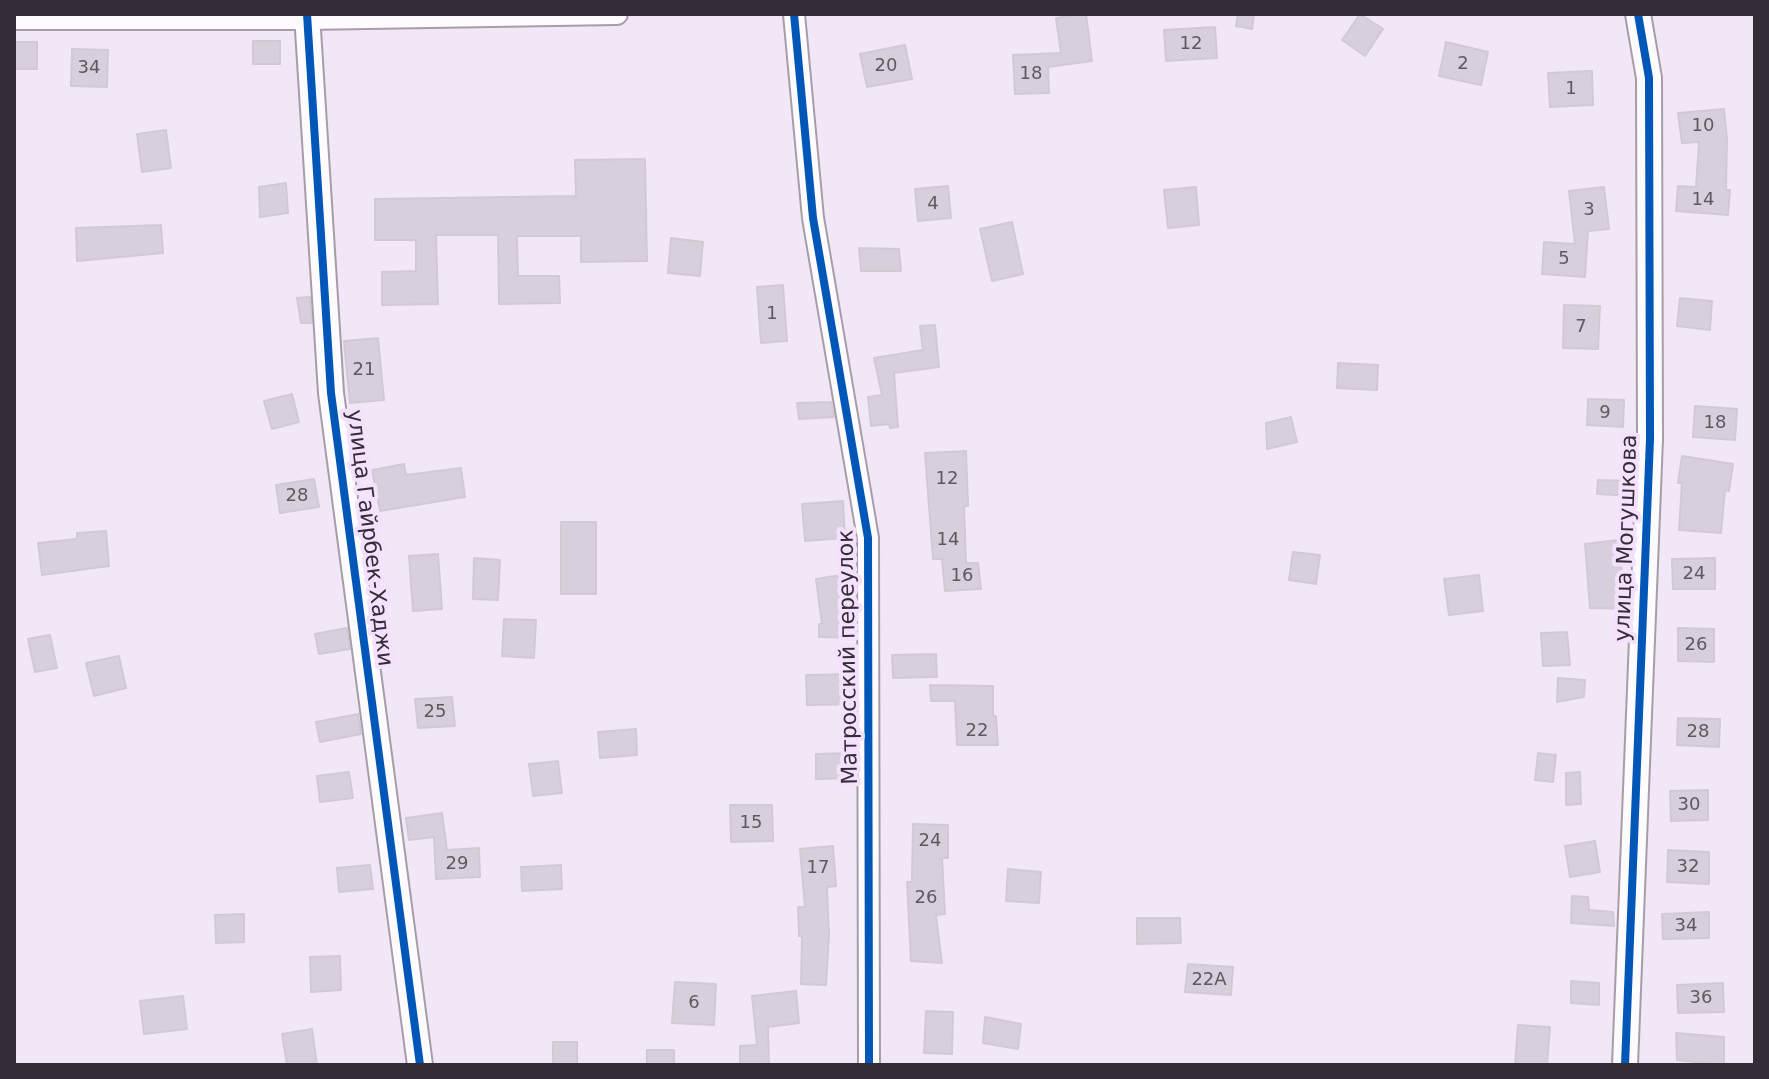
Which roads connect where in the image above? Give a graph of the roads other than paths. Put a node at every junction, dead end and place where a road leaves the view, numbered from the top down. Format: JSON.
{"nodes":[{"id":1,"x":617,"y":14,"type":"edge"},
{"id":2,"x":794,"y":14,"type":"edge"},
{"id":3,"x":1638,"y":14,"type":"edge"},
{"id":4,"x":307,"y":16,"type":"edge"},
{"id":5,"x":14,"y":19,"type":"edge"},
{"id":6,"x":420,"y":1065,"type":"edge"},
{"id":7,"x":869,"y":1065,"type":"edge"},
{"id":8,"x":1625,"y":1065,"type":"edge"}],
"edges":[{"from":1,"to":4,"type":"street"},
{"from":2,"to":7,"type":"street","name":"Матросский переулок"},
{"from":3,"to":8,"type":"street","name":"улица Могушкова"},
{"from":4,"to":5,"type":"street"},
{"from":4,"to":6,"type":"street","name":"улица Гайрбек-Хаджи"}]}
